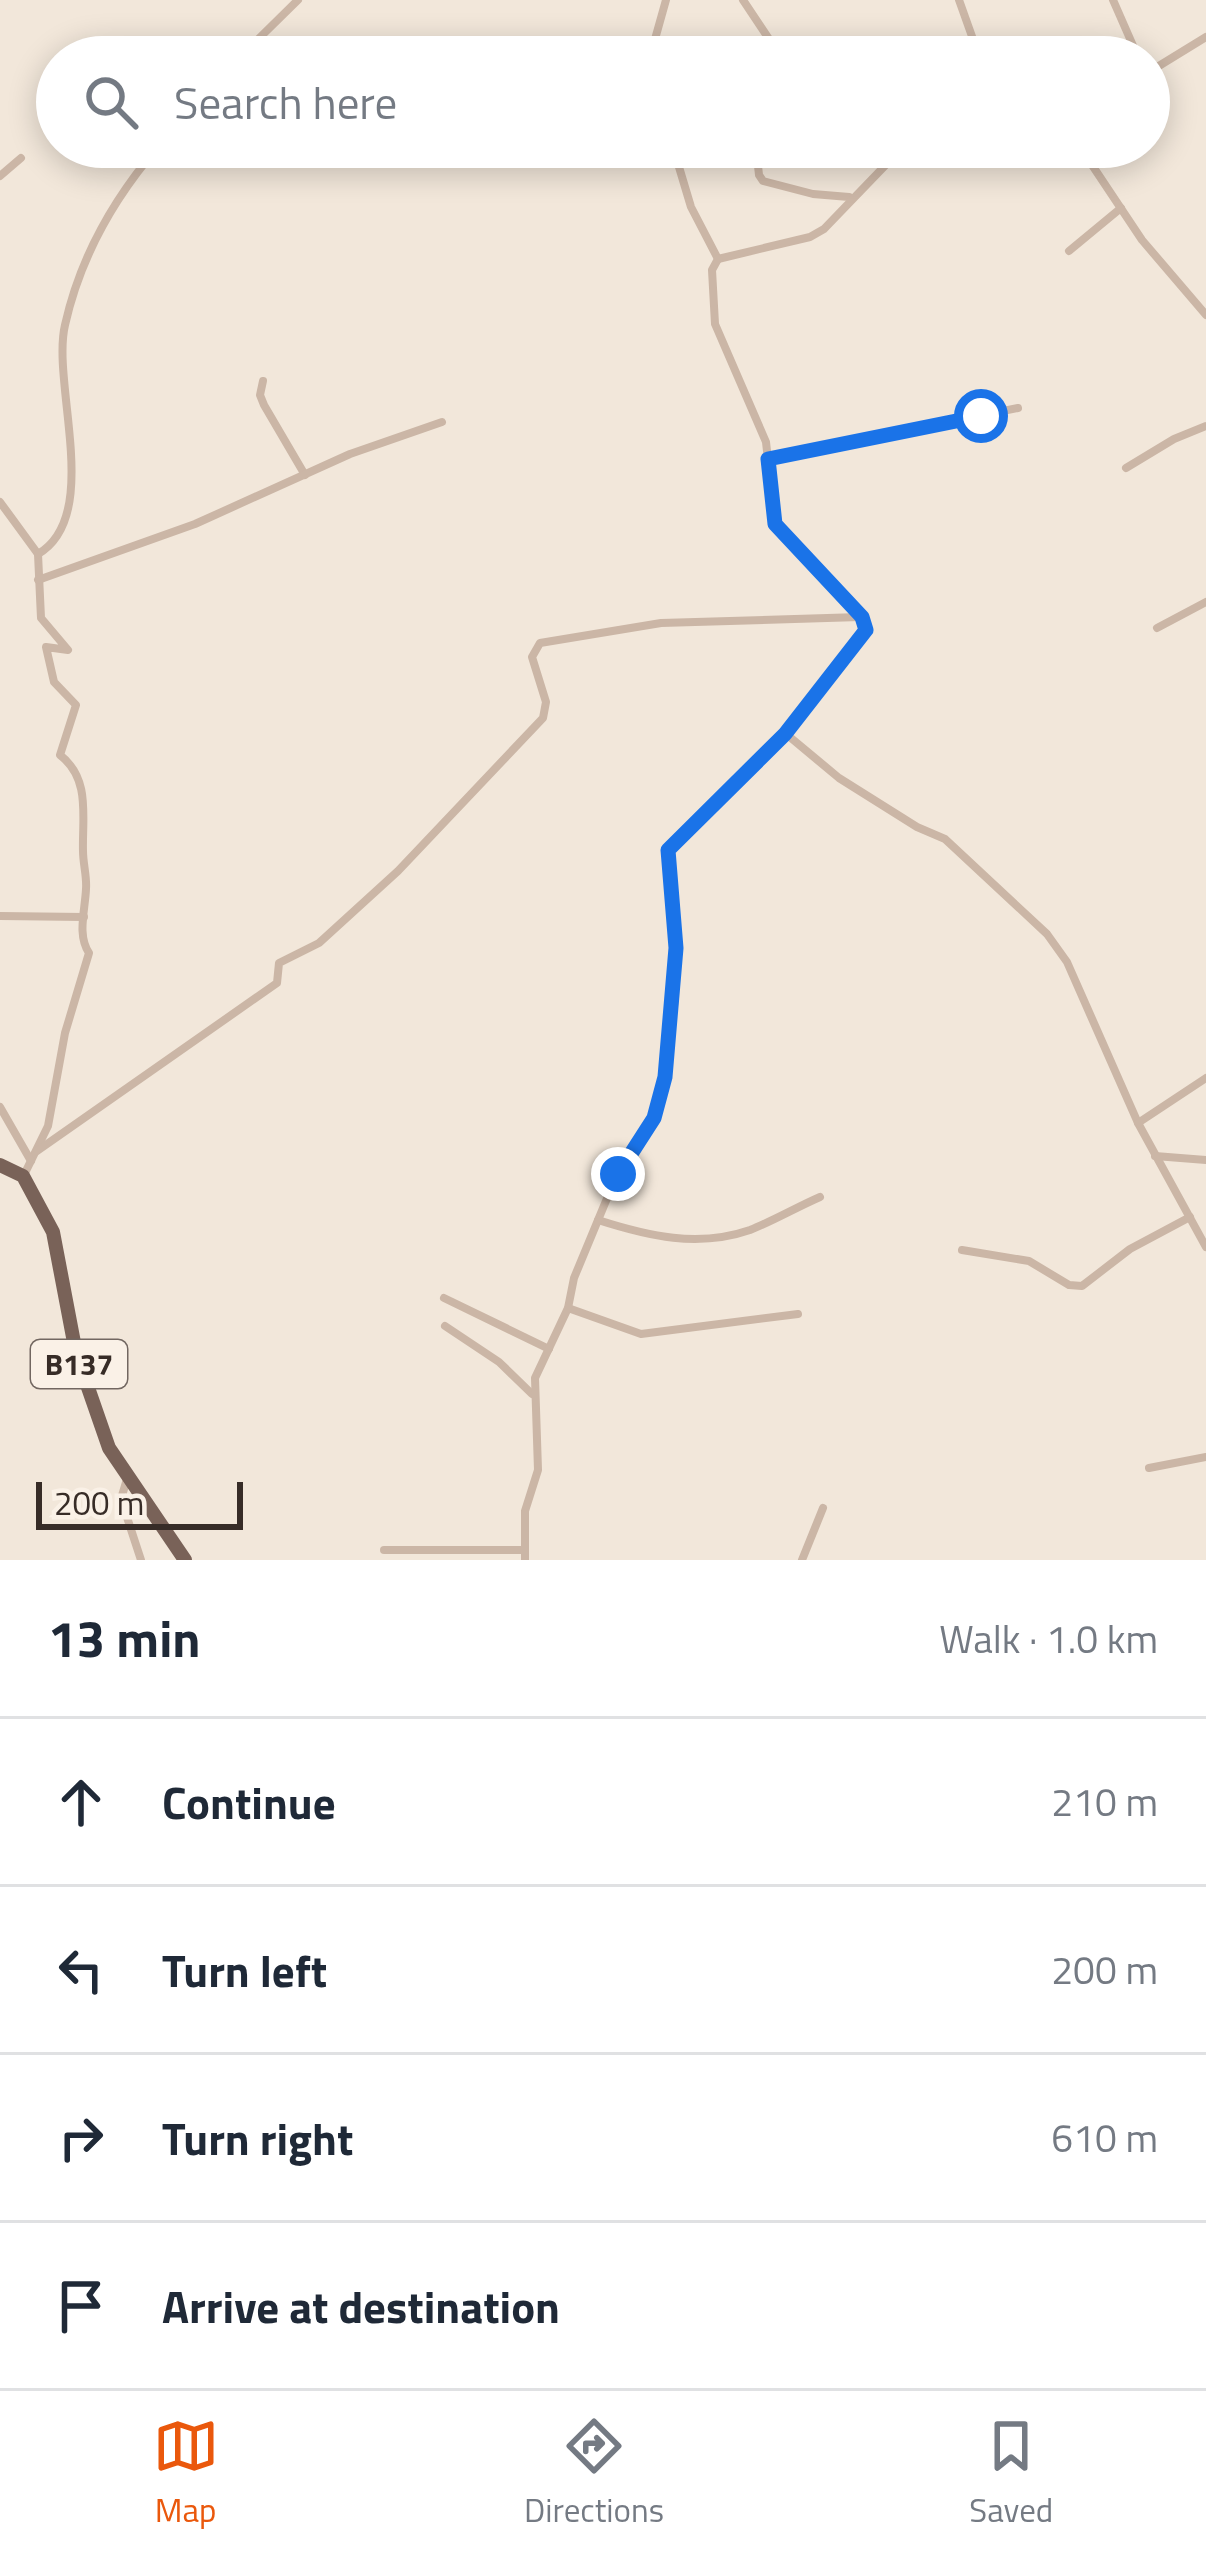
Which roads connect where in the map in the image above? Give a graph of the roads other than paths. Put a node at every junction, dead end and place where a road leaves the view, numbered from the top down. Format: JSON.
{"nodes":[{"id":1,"x":298,"y":0,"type":"edge"},
{"id":2,"x":666,"y":0,"type":"edge"},
{"id":3,"x":743,"y":0,"type":"edge"},
{"id":4,"x":958,"y":0,"type":"edge"},
{"id":5,"x":1113,"y":0,"type":"edge"},
{"id":6,"x":261,"y":36,"type":"edge"},
{"id":7,"x":656,"y":36,"type":"edge"},
{"id":8,"x":767,"y":36,"type":"edge"},
{"id":9,"x":972,"y":36,"type":"edge"},
{"id":10,"x":1129,"y":36,"type":"edge"},
{"id":11,"x":1206,"y":37,"type":"edge"},
{"id":12,"x":1170,"y":59,"type":"edge"},
{"id":13,"x":21,"y":158,"type":"dead end"},
{"id":14,"x":142,"y":168,"type":"edge"},
{"id":15,"x":679,"y":168,"type":"edge"},
{"id":16,"x":760,"y":168,"type":"edge"},
{"id":17,"x":881,"y":168,"type":"edge"},
{"id":18,"x":1094,"y":168,"type":"edge"},
{"id":19,"x":0,"y":176,"type":"edge"},
{"id":20,"x":851,"y":197,"type":"junction"},
{"id":21,"x":1121,"y":208,"type":"junction"},
{"id":22,"x":1069,"y":251,"type":"dead end"},
{"id":23,"x":718,"y":259,"type":"junction"},
{"id":24,"x":1206,"y":315,"type":"edge"},
{"id":25,"x":263,"y":381,"type":"dead end"},
{"id":26,"x":1018,"y":407,"type":"dead end"},
{"id":27,"x":442,"y":422,"type":"dead end"},
{"id":28,"x":1206,"y":426,"type":"edge"},
{"id":29,"x":768,"y":459,"type":"junction"},
{"id":30,"x":1126,"y":468,"type":"dead end"},
{"id":31,"x":305,"y":475,"type":"junction"},
{"id":32,"x":0,"y":502,"type":"edge"},
{"id":33,"x":38,"y":554,"type":"junction"},
{"id":34,"x":38,"y":580,"type":"junction"},
{"id":35,"x":1206,"y":602,"type":"edge"},
{"id":36,"x":862,"y":617,"type":"junction"},
{"id":37,"x":1157,"y":628,"type":"dead end"},
{"id":38,"x":785,"y":734,"type":"junction"},
{"id":39,"x":0,"y":916,"type":"edge"},
{"id":40,"x":84,"y":917,"type":"junction"},
{"id":41,"x":1206,"y":1078,"type":"edge"},
{"id":42,"x":0,"y":1107,"type":"edge"},
{"id":43,"x":1138,"y":1123,"type":"junction"},
{"id":44,"x":37,"y":1151,"type":"junction"},
{"id":45,"x":1155,"y":1156,"type":"junction"},
{"id":46,"x":1206,"y":1160,"type":"edge"},
{"id":47,"x":31,"y":1161,"type":"junction"},
{"id":48,"x":0,"y":1165,"type":"edge"},
{"id":49,"x":23,"y":1176,"type":"junction"},
{"id":50,"x":820,"y":1197,"type":"dead end"},
{"id":51,"x":1190,"y":1217,"type":"junction"},
{"id":52,"x":598,"y":1220,"type":"junction"},
{"id":53,"x":1206,"y":1246,"type":"edge"},
{"id":54,"x":962,"y":1250,"type":"dead end"},
{"id":55,"x":444,"y":1298,"type":"dead end"},
{"id":56,"x":568,"y":1308,"type":"junction"},
{"id":57,"x":798,"y":1314,"type":"dead end"},
{"id":58,"x":446,"y":1327,"type":"dead end"},
{"id":59,"x":549,"y":1349,"type":"junction"},
{"id":60,"x":533,"y":1395,"type":"junction"},
{"id":61,"x":1206,"y":1457,"type":"edge"},
{"id":62,"x":1149,"y":1468,"type":"dead end"},
{"id":63,"x":127,"y":1479,"type":"junction"},
{"id":64,"x":823,"y":1508,"type":"dead end"},
{"id":65,"x":384,"y":1550,"type":"dead end"},
{"id":66,"x":524,"y":1555,"type":"edge"},
{"id":67,"x":141,"y":1560,"type":"edge"},
{"id":68,"x":185,"y":1560,"type":"edge"},
{"id":69,"x":802,"y":1560,"type":"edge"}],
"edges":[{"from":1,"to":6,"type":"street"},
{"from":2,"to":7,"type":"street"},
{"from":3,"to":8,"type":"street"},
{"from":4,"to":9,"type":"street"},
{"from":5,"to":10,"type":"street"},
{"from":11,"to":12,"type":"street"},
{"from":13,"to":19,"type":"street"},
{"from":14,"to":33,"type":"street"},
{"from":15,"to":23,"type":"street"},
{"from":16,"to":20,"type":"street"},
{"from":17,"to":20,"type":"street"},
{"from":18,"to":21,"type":"street"},
{"from":20,"to":23,"type":"street"},
{"from":21,"to":22,"type":"street"},
{"from":21,"to":24,"type":"street"},
{"from":23,"to":29,"type":"street"},
{"from":25,"to":31,"type":"street"},
{"from":26,"to":29,"type":"street"},
{"from":27,"to":31,"type":"street"},
{"from":28,"to":30,"type":"street"},
{"from":29,"to":36,"type":"street"},
{"from":31,"to":34,"type":"street"},
{"from":32,"to":33,"type":"street"},
{"from":33,"to":34,"type":"street"},
{"from":34,"to":40,"type":"street"},
{"from":35,"to":37,"type":"street"},
{"from":36,"to":38,"type":"street"},
{"from":36,"to":44,"type":"street"},
{"from":38,"to":43,"type":"street"},
{"from":38,"to":52,"type":"street"},
{"from":39,"to":40,"type":"street"},
{"from":40,"to":44,"type":"street"},
{"from":41,"to":43,"type":"street"},
{"from":42,"to":47,"type":"street"},
{"from":43,"to":45,"type":"street"},
{"from":44,"to":47,"type":"street"},
{"from":45,"to":46,"type":"street"},
{"from":45,"to":51,"type":"street"},
{"from":47,"to":49,"type":"street"},
{"from":48,"to":49,"type":"main road"},
{"from":49,"to":63,"type":"main road","number":"B137"},
{"from":50,"to":52,"type":"street"},
{"from":51,"to":53,"type":"street"},
{"from":51,"to":54,"type":"street"},
{"from":52,"to":56,"type":"street"},
{"from":55,"to":59,"type":"street"},
{"from":56,"to":57,"type":"street"},
{"from":56,"to":59,"type":"street"},
{"from":58,"to":60,"type":"street"},
{"from":59,"to":60,"type":"street"},
{"from":60,"to":66,"type":"street"},
{"from":61,"to":62,"type":"street"},
{"from":63,"to":67,"type":"street"},
{"from":63,"to":68,"type":"main road","number":"B137"},
{"from":64,"to":69,"type":"street"},
{"from":65,"to":66,"type":"street"}]}
